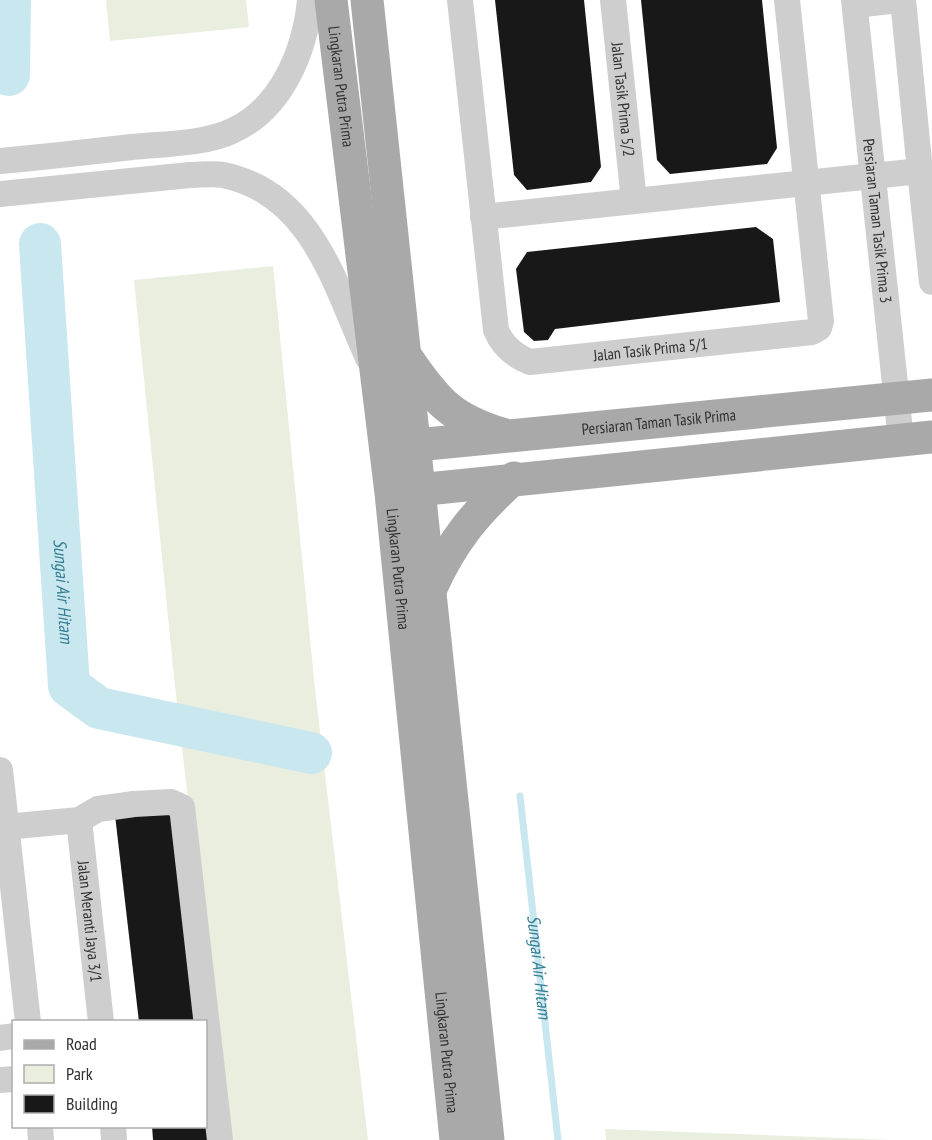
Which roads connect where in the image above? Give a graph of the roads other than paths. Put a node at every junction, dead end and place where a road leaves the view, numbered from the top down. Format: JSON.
{"nodes":[{"id":1,"x":310,"y":0,"type":"edge"},
{"id":2,"x":331,"y":0,"type":"edge"},
{"id":3,"x":367,"y":0,"type":"edge"},
{"id":4,"x":460,"y":0,"type":"edge"},
{"id":5,"x":613,"y":0,"type":"edge"},
{"id":6,"x":787,"y":0,"type":"edge"},
{"id":7,"x":901,"y":0,"type":"edge"},
{"id":8,"x":855,"y":2,"type":"edge"},
{"id":9,"x":0,"y":161,"type":"edge"},
{"id":10,"x":920,"y":171,"type":"junction"},
{"id":11,"x":873,"y":176,"type":"junction"},
{"id":12,"x":807,"y":182,"type":"junction"},
{"id":13,"x":0,"y":194,"type":"edge"},
{"id":14,"x":634,"y":201,"type":"junction"},
{"id":15,"x":483,"y":217,"type":"junction"},
{"id":16,"x":932,"y":282,"type":"edge"},
{"id":17,"x":406,"y":357,"type":"junction"},
{"id":18,"x":377,"y":377,"type":"junction"},
{"id":19,"x":932,"y":395,"type":"edge"},
{"id":20,"x":897,"y":398,"type":"junction"},
{"id":21,"x":510,"y":436,"type":"junction"},
{"id":22,"x":917,"y":439,"type":"edge"},
{"id":23,"x":400,"y":446,"type":"junction"},
{"id":24,"x":514,"y":478,"type":"junction"},
{"id":25,"x":406,"y":491,"type":"junction"},
{"id":26,"x":431,"y":588,"type":"junction"},
{"id":27,"x":0,"y":770,"type":"edge"},
{"id":28,"x":79,"y":820,"type":"junction"},
{"id":29,"x":6,"y":827,"type":"junction"},
{"id":30,"x":28,"y":1020,"type":"edge"},
{"id":31,"x":101,"y":1020,"type":"edge"},
{"id":32,"x":206,"y":1020,"type":"edge"},
{"id":33,"x":207,"y":1026,"type":"edge"},
{"id":34,"x":220,"y":1140,"type":"edge"},
{"id":35,"x":456,"y":1140,"type":"edge"},
{"id":36,"x":488,"y":1140,"type":"edge"}],
"edges":[{"from":1,"to":9,"type":"street"},
{"from":2,"to":18,"type":"main road","name":"Lingkaran Putra Prima"},
{"from":3,"to":17,"type":"main road","name":"Lingkaran Putra Prima"},
{"from":4,"to":15,"type":"street","name":"Jalan Tasik Prima 5/1"},
{"from":5,"to":14,"type":"street","name":"Jalan Tasik Prima 5/2"},
{"from":6,"to":12,"type":"street","name":"Jalan Tasik Prima 5/1"},
{"from":7,"to":8,"type":"street"},
{"from":7,"to":10,"type":"street"},
{"from":8,"to":11,"type":"street","name":"Persiaran Taman Tasik Prima 3"},
{"from":10,"to":11,"type":"street"},
{"from":10,"to":16,"type":"street"},
{"from":11,"to":12,"type":"street"},
{"from":11,"to":20,"type":"street","name":"Persiaran Taman Tasik Prima 3"},
{"from":12,"to":14,"type":"street"},
{"from":12,"to":15,"type":"street","name":"Jalan Tasik Prima 5/1"},
{"from":13,"to":18,"type":"street"},
{"from":14,"to":15,"type":"street"},
{"from":17,"to":21,"type":"main road"},
{"from":17,"to":23,"type":"main road","name":"Lingkaran Putra Prima"},
{"from":18,"to":23,"type":"main road","name":"Lingkaran Putra Prima"},
{"from":19,"to":20,"type":"main road","name":"Persiaran Taman Tasik Prima"},
{"from":20,"to":21,"type":"main road","name":"Persiaran Taman Tasik Prima"},
{"from":20,"to":22,"type":"street","name":"Persiaran Taman Tasik Prima 3"},
{"from":21,"to":23,"type":"main road","name":"Persiaran Taman Tasik Prima"},
{"from":22,"to":24,"type":"main road"},
{"from":23,"to":25,"type":"main road","name":"Lingkaran Putra Prima"},
{"from":24,"to":25,"type":"main road"},
{"from":24,"to":26,"type":"main road"},
{"from":25,"to":26,"type":"main road","name":"Lingkaran Putra Prima"},
{"from":25,"to":35,"type":"main road","name":"Lingkaran Putra Prima"},
{"from":26,"to":36,"type":"main road","name":"Lingkaran Putra Prima"},
{"from":27,"to":29,"type":"street"},
{"from":28,"to":29,"type":"street"},
{"from":28,"to":31,"type":"street","name":"Jalan Meranti Jaya 3/1"},
{"from":28,"to":32,"type":"street"},
{"from":29,"to":30,"type":"street"},
{"from":33,"to":34,"type":"street"}]}
